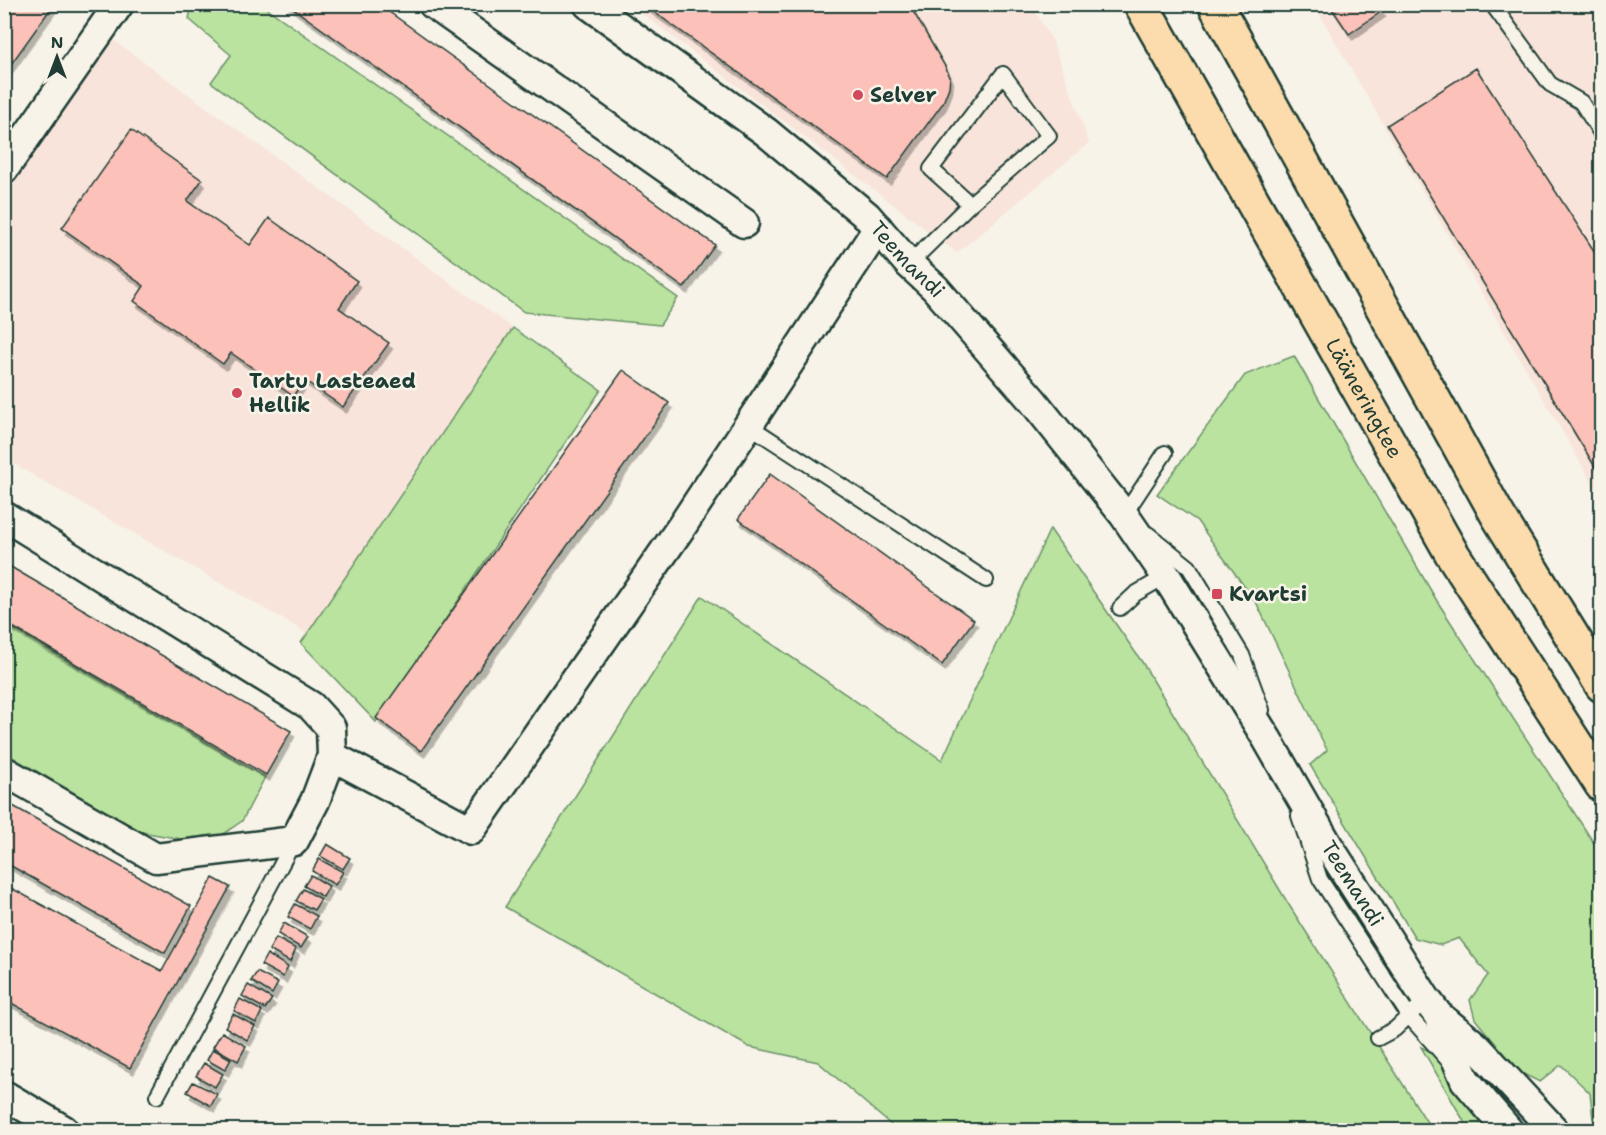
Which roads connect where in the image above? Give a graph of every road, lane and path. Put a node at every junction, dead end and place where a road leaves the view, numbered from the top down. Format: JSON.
{"nodes":[{"id":1,"x":119,"y":4,"type":"edge"},
{"id":2,"x":433,"y":4,"type":"edge"},
{"id":3,"x":588,"y":4,"type":"edge"},
{"id":4,"x":1141,"y":4,"type":"edge"},
{"id":5,"x":1215,"y":4,"type":"edge"},
{"id":6,"x":1492,"y":4,"type":"edge"},
{"id":7,"x":1602,"y":135,"type":"edge"},
{"id":8,"x":4,"y":169,"type":"edge"},
{"id":9,"x":970,"y":204,"type":"junction"},
{"id":10,"x":744,"y":223,"type":"dead end"},
{"id":11,"x":878,"y":228,"type":"junction"},
{"id":12,"x":909,"y":264,"type":"junction"},
{"id":13,"x":748,"y":425,"type":"junction"},
{"id":14,"x":1165,"y":453,"type":"dead end"},
{"id":15,"x":1124,"y":515,"type":"junction"},
{"id":16,"x":4,"y":516,"type":"edge"},
{"id":17,"x":1166,"y":576,"type":"junction"},
{"id":18,"x":986,"y":580,"type":"dead end"},
{"id":19,"x":1120,"y":608,"type":"dead end"},
{"id":20,"x":1570,"y":634,"type":"junction"},
{"id":21,"x":1602,"y":674,"type":"edge"},
{"id":22,"x":1602,"y":685,"type":"edge"},
{"id":23,"x":332,"y":756,"type":"junction"},
{"id":24,"x":1283,"y":766,"type":"junction"},
{"id":25,"x":4,"y":771,"type":"edge"},
{"id":26,"x":1602,"y":784,"type":"edge"},
{"id":27,"x":294,"y":841,"type":"junction"},
{"id":28,"x":1424,"y":1010,"type":"junction"},
{"id":29,"x":1378,"y":1038,"type":"dead end"},
{"id":30,"x":4,"y":1095,"type":"edge"},
{"id":31,"x":157,"y":1096,"type":"dead end"},
{"id":32,"x":64,"y":1131,"type":"edge"},
{"id":33,"x":1508,"y":1131,"type":"edge"},
{"id":34,"x":1554,"y":1131,"type":"edge"}],
"edges":[{"from":1,"to":8,"type":"street"},
{"from":2,"to":10,"type":"street"},
{"from":3,"to":11,"type":"street","name":"Teemandi"},
{"from":4,"to":26,"type":"highway","name":"Lääneringtee"},
{"from":5,"to":20,"type":"highway"},
{"from":6,"to":7,"type":"lane"},
{"from":9,"to":9,"type":"lane"},
{"from":9,"to":12,"type":"lane"},
{"from":11,"to":12,"type":"street","name":"Teemandi"},
{"from":11,"to":13,"type":"street"},
{"from":12,"to":15,"type":"street","name":"Teemandi"},
{"from":13,"to":18,"type":"lane"},
{"from":13,"to":23,"type":"street"},
{"from":14,"to":15,"type":"lane"},
{"from":15,"to":17,"type":"street","name":"Teemandi"},
{"from":15,"to":24,"type":"lane"},
{"from":16,"to":23,"type":"street"},
{"from":17,"to":19,"type":"lane"},
{"from":17,"to":24,"type":"street","name":"Teemandi"},
{"from":20,"to":21,"type":"highway"},
{"from":20,"to":22,"type":"highway"},
{"from":23,"to":27,"type":"street"},
{"from":24,"to":28,"type":"street","name":"Teemandi"},
{"from":25,"to":27,"type":"street"},
{"from":27,"to":31,"type":"lane"},
{"from":28,"to":29,"type":"lane"},
{"from":28,"to":33,"type":"street","name":"Teemandi"},
{"from":28,"to":34,"type":"street","name":"Teemandi"},
{"from":30,"to":32,"type":"street"}]}
